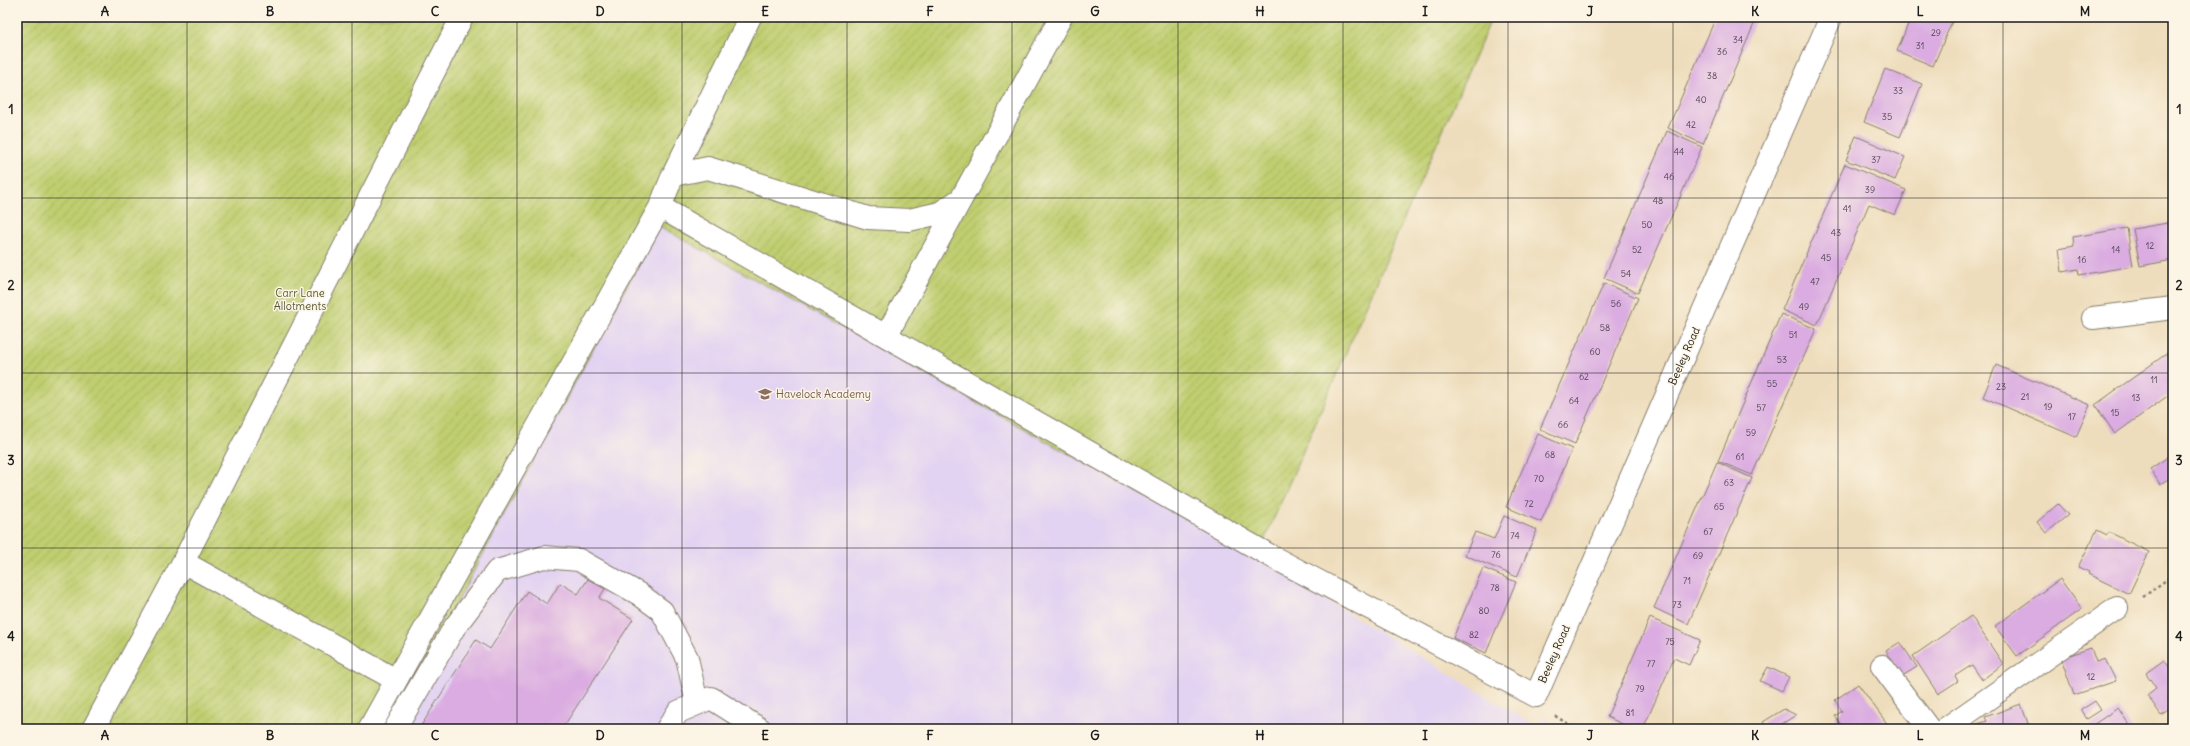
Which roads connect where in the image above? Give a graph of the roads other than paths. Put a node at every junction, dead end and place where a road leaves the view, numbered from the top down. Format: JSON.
{"nodes":[{"id":1,"x":462,"y":17,"type":"edge"},
{"id":2,"x":750,"y":17,"type":"edge"},
{"id":3,"x":1061,"y":17,"type":"edge"},
{"id":4,"x":1831,"y":17,"type":"edge"},
{"id":5,"x":674,"y":175,"type":"junction"},
{"id":6,"x":961,"y":199,"type":"junction"},
{"id":7,"x":660,"y":207,"type":"junction"},
{"id":8,"x":2173,"y":308,"type":"edge"},
{"id":9,"x":2093,"y":318,"type":"dead end"},
{"id":10,"x":886,"y":336,"type":"junction"},
{"id":11,"x":183,"y":562,"type":"junction"},
{"id":12,"x":2117,"y":608,"type":"road end"},
{"id":13,"x":1882,"y":666,"type":"dead end"},
{"id":14,"x":396,"y":680,"type":"junction"},
{"id":15,"x":697,"y":703,"type":"junction"},
{"id":16,"x":93,"y":729,"type":"edge"},
{"id":17,"x":369,"y":729,"type":"edge"},
{"id":18,"x":395,"y":729,"type":"edge"},
{"id":19,"x":668,"y":729,"type":"edge"},
{"id":20,"x":760,"y":729,"type":"edge"},
{"id":21,"x":1929,"y":729,"type":"edge"},
{"id":22,"x":1945,"y":729,"type":"edge"}],
"edges":[{"from":1,"to":11,"type":"street"},
{"from":2,"to":5,"type":"street"},
{"from":3,"to":6,"type":"street"},
{"from":4,"to":10,"type":"street","name":"Beeley Road"},
{"from":5,"to":6,"type":"street"},
{"from":5,"to":7,"type":"street"},
{"from":6,"to":10,"type":"street"},
{"from":7,"to":10,"type":"street"},
{"from":7,"to":14,"type":"street"},
{"from":8,"to":9,"type":"street"},
{"from":11,"to":14,"type":"street"},
{"from":11,"to":16,"type":"street"},
{"from":12,"to":22,"type":"street"},
{"from":13,"to":21,"type":"street"},
{"from":14,"to":17,"type":"street"},
{"from":15,"to":18,"type":"street"},
{"from":15,"to":19,"type":"street"},
{"from":15,"to":20,"type":"street"}]}
